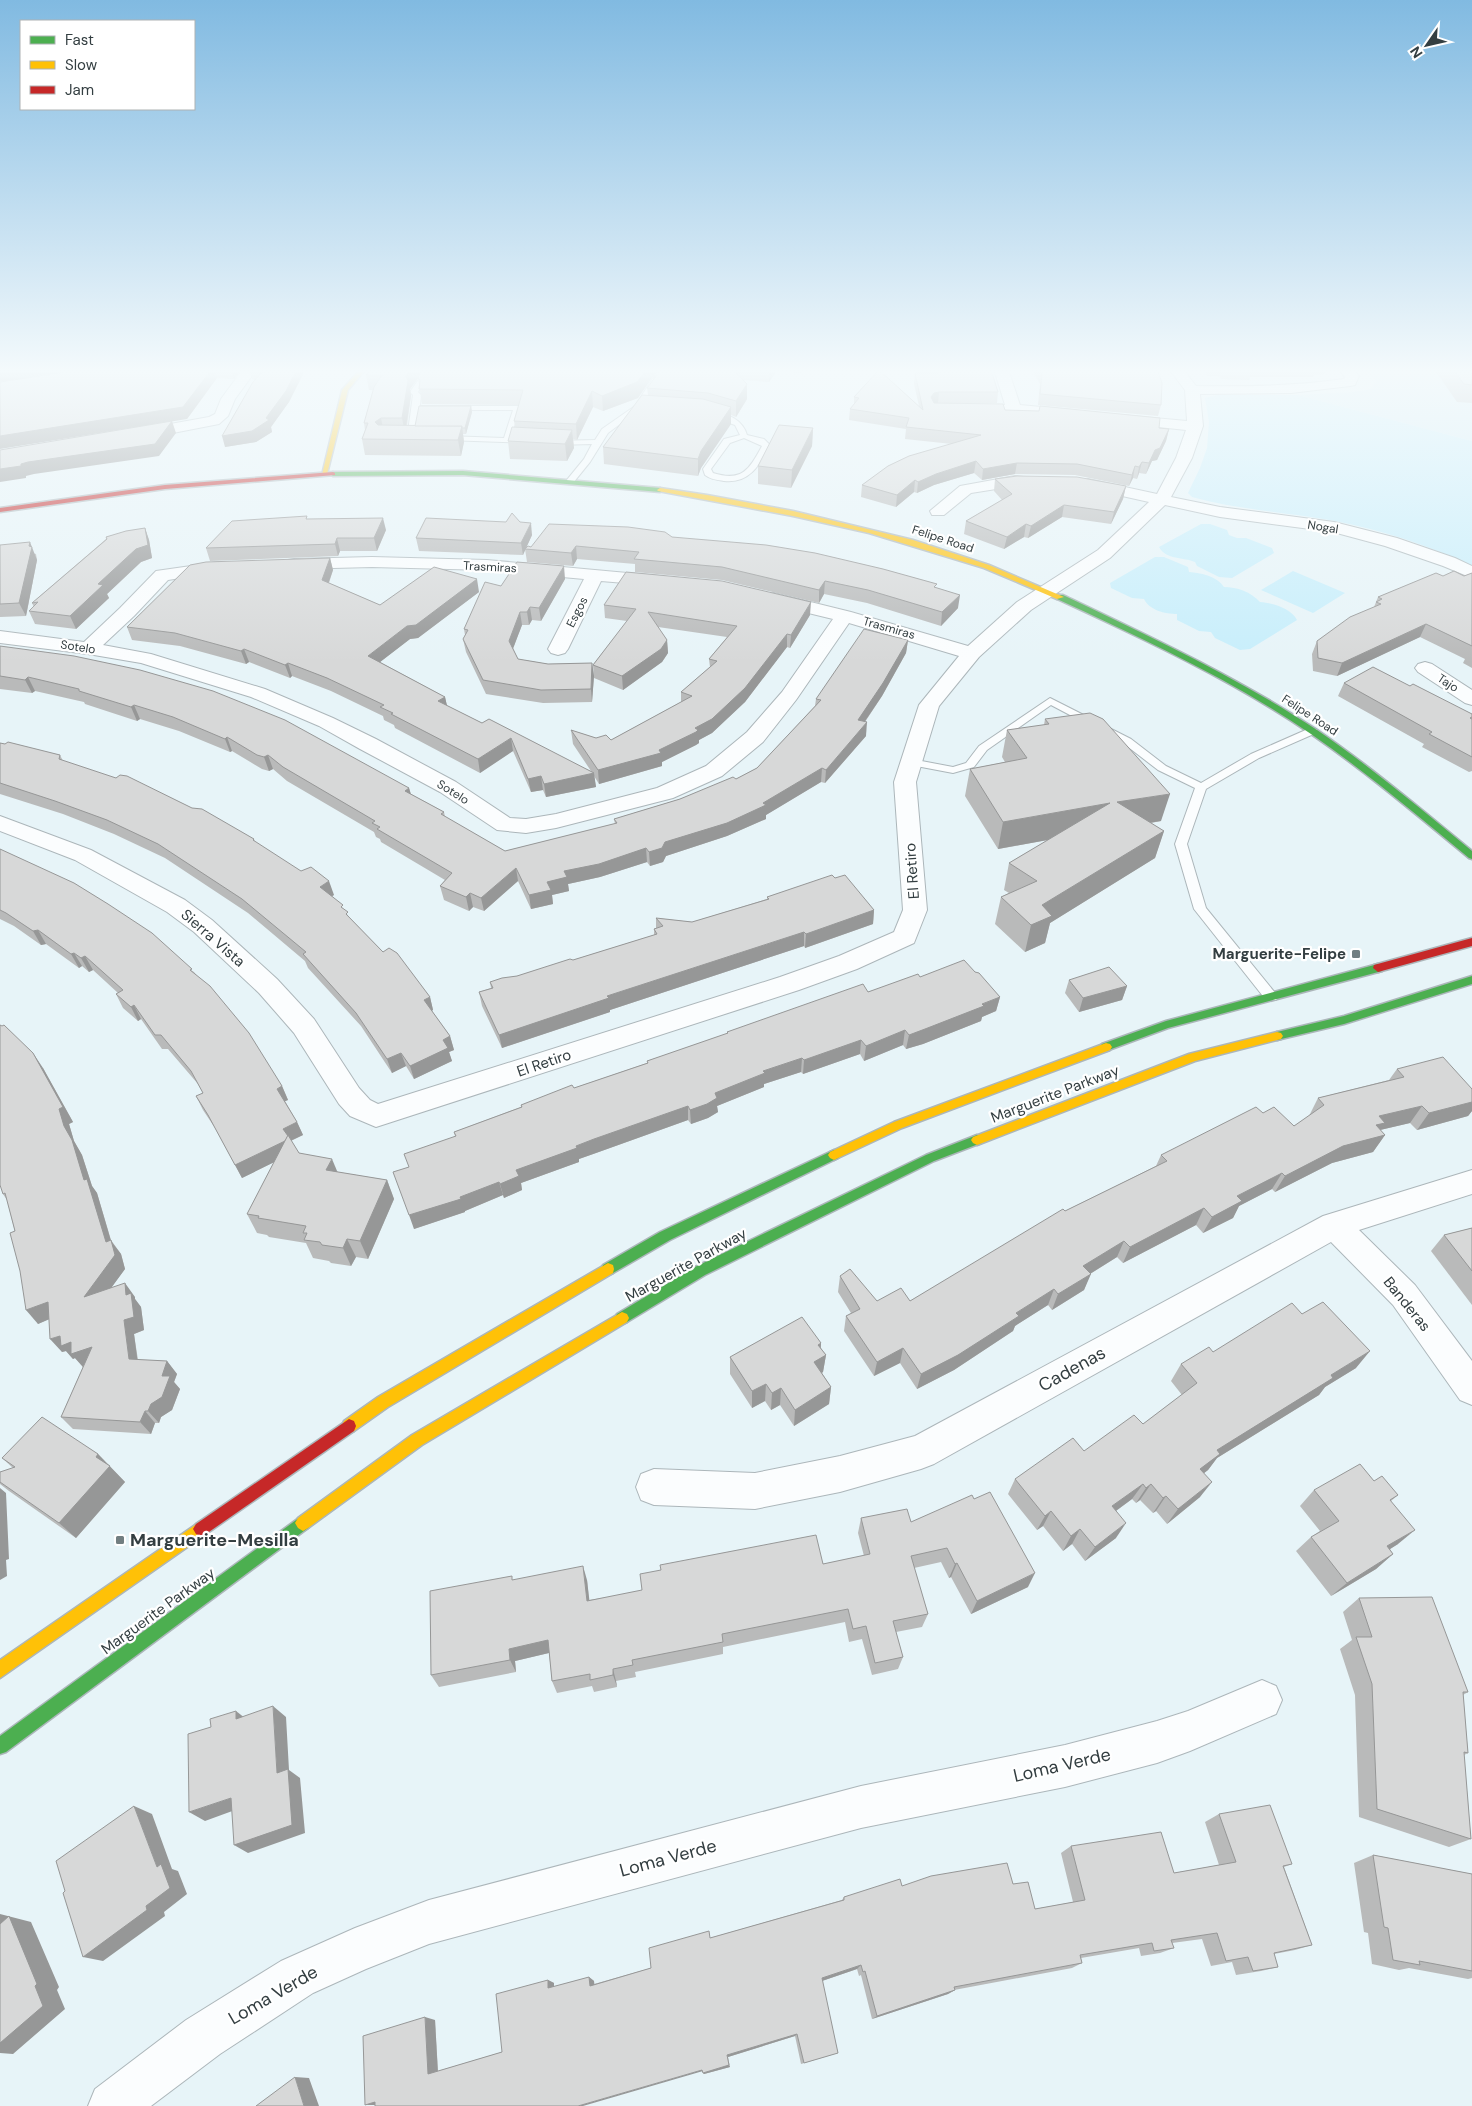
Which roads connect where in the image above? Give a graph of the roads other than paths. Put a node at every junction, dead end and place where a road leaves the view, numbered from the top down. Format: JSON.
{"nodes":[{"id":1,"x":326,"y":467,"type":"edge"},
{"id":2,"x":581,"y":467,"type":"edge"},
{"id":3,"x":709,"y":467,"type":"edge"},
{"id":4,"x":754,"y":467,"type":"edge"},
{"id":5,"x":1179,"y":467,"type":"edge"},
{"id":6,"x":324,"y":474,"type":"junction"},
{"id":7,"x":570,"y":481,"type":"junction"},
{"id":8,"x":1050,"y":482,"type":"edge"},
{"id":9,"x":1076,"y":482,"type":"edge"},
{"id":10,"x":1162,"y":499,"type":"junction"},
{"id":11,"x":0,"y":510,"type":"edge"},
{"id":12,"x":938,"y":511,"type":"dead end"},
{"id":13,"x":277,"y":564,"type":"edge"},
{"id":14,"x":239,"y":566,"type":"edge"},
{"id":15,"x":1472,"y":573,"type":"edge"},
{"id":16,"x":595,"y":575,"type":"junction"},
{"id":17,"x":673,"y":583,"type":"edge"},
{"id":18,"x":1047,"y":591,"type":"junction"},
{"id":19,"x":760,"y":596,"type":"edge"},
{"id":20,"x":844,"y":616,"type":"junction"},
{"id":21,"x":0,"y":637,"type":"edge"},
{"id":22,"x":88,"y":648,"type":"junction"},
{"id":23,"x":558,"y":649,"type":"dead end"},
{"id":24,"x":972,"y":653,"type":"junction"},
{"id":25,"x":1425,"y":668,"type":"dead end"},
{"id":26,"x":1472,"y":699,"type":"edge"},
{"id":27,"x":1312,"y":731,"type":"junction"},
{"id":28,"x":911,"y":762,"type":"junction"},
{"id":29,"x":1201,"y":787,"type":"junction"},
{"id":30,"x":0,"y":823,"type":"edge"},
{"id":31,"x":1472,"y":856,"type":"edge"},
{"id":32,"x":1472,"y":942,"type":"edge"},
{"id":33,"x":1472,"y":980,"type":"edge"},
{"id":34,"x":1270,"y":997,"type":"junction"},
{"id":35,"x":376,"y":1116,"type":"joint"},
{"id":36,"x":1472,"y":1182,"type":"edge"},
{"id":37,"x":1334,"y":1225,"type":"junction"},
{"id":38,"x":1472,"y":1389,"type":"edge"},
{"id":39,"x":654,"y":1487,"type":"dead end"},
{"id":40,"x":0,"y":1670,"type":"edge"},
{"id":41,"x":1262,"y":1700,"type":"dead end"},
{"id":42,"x":0,"y":1746,"type":"edge"},
{"id":43,"x":112,"y":2106,"type":"edge"}],
"edges":[{"from":1,"to":6,"type":"main road"},
{"from":2,"to":7,"type":"lane"},
{"from":3,"to":4,"type":"lane"},
{"from":5,"to":10,"type":"street","name":"El Retiro"},
{"from":6,"to":7,"type":"main road","name":"Felipe Road"},
{"from":6,"to":11,"type":"main road","name":"Felipe Road"},
{"from":7,"to":18,"type":"main road","name":"Felipe Road"},
{"from":8,"to":12,"type":"street"},
{"from":9,"to":10,"type":"street","name":"Nogal"},
{"from":10,"to":15,"type":"street","name":"Nogal"},
{"from":10,"to":18,"type":"street","name":"El Retiro"},
{"from":13,"to":16,"type":"street","name":"Trasmiras"},
{"from":14,"to":22,"type":"street"},
{"from":16,"to":17,"type":"street","name":"Trasmiras"},
{"from":16,"to":23,"type":"street","name":"Esgos"},
{"from":18,"to":24,"type":"street","name":"El Retiro"},
{"from":18,"to":27,"type":"main road","name":"Felipe Road"},
{"from":19,"to":20,"type":"street","name":"Trasmiras"},
{"from":20,"to":22,"type":"street","name":"Sotelo"},
{"from":20,"to":24,"type":"street","name":"Trasmiras"},
{"from":21,"to":22,"type":"street","name":"Sotelo"},
{"from":24,"to":28,"type":"street","name":"El Retiro"},
{"from":25,"to":26,"type":"street","name":"Tajo"},
{"from":27,"to":29,"type":"lane"},
{"from":27,"to":31,"type":"main road","name":"Felipe Road"},
{"from":28,"to":29,"type":"lane"},
{"from":28,"to":35,"type":"street","name":"El Retiro"},
{"from":29,"to":34,"type":"lane"},
{"from":30,"to":35,"type":"street","name":"Sierra Vista"},
{"from":32,"to":34,"type":"main road","name":"Marguerite Parkway"},
{"from":33,"to":42,"type":"main road","name":"Marguerite Parkway"},
{"from":34,"to":40,"type":"main road","name":"Marguerite Parkway"},
{"from":36,"to":37,"type":"street","name":"Cadenas"},
{"from":37,"to":38,"type":"street","name":"Banderas"},
{"from":37,"to":39,"type":"street","name":"Cadenas"},
{"from":41,"to":43,"type":"street","name":"Loma Verde"}]}
